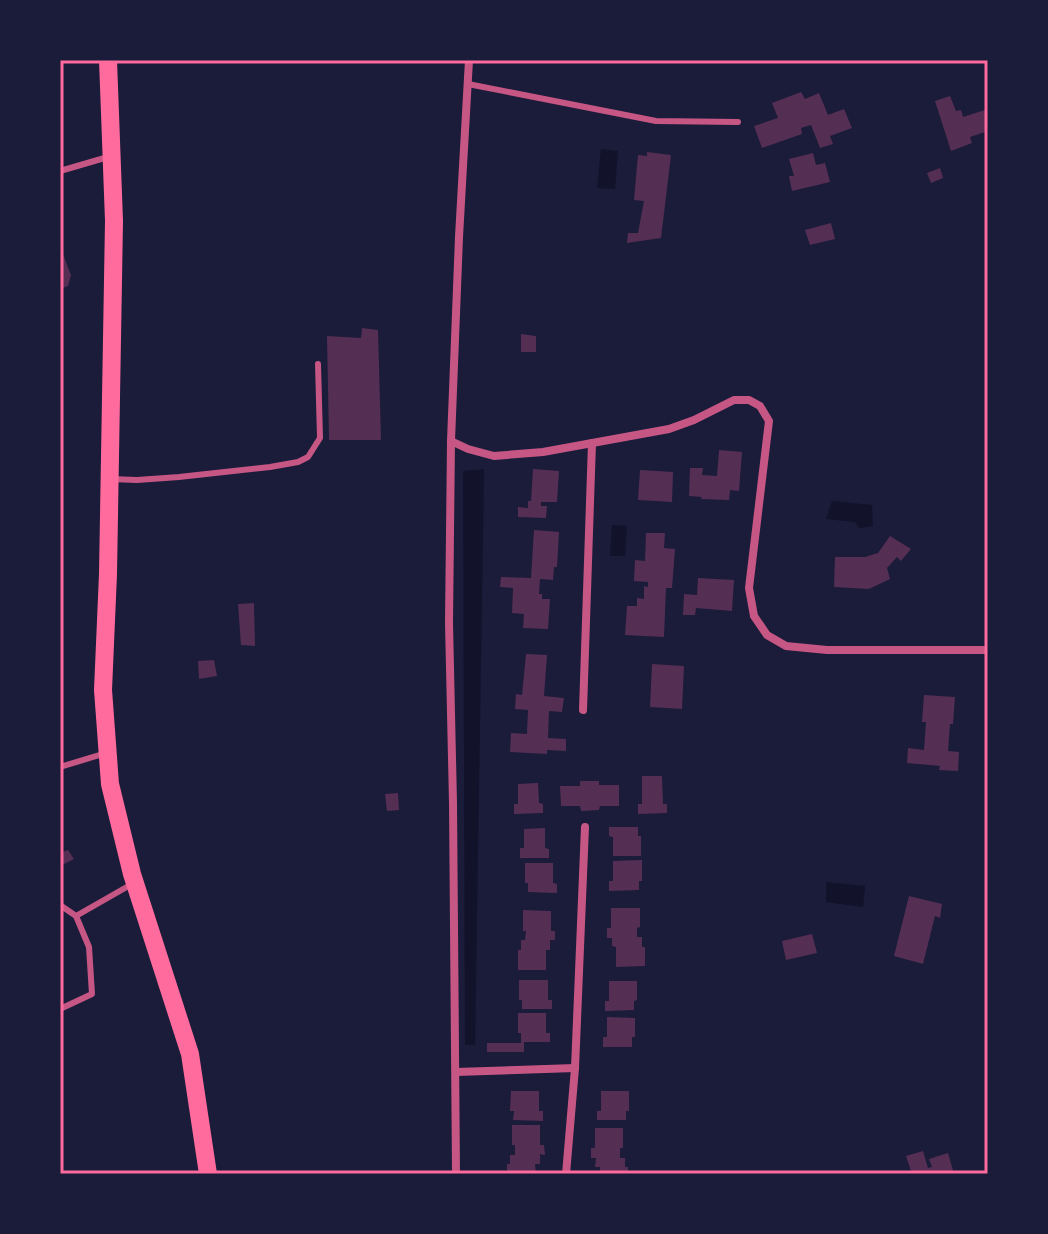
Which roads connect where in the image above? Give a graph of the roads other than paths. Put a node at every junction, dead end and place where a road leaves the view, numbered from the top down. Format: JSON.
{"nodes":[{"id":1,"x":108,"y":60,"type":"edge"},
{"id":2,"x":469,"y":60,"type":"edge"},
{"id":3,"x":468,"y":84,"type":"junction"},
{"id":4,"x":738,"y":122,"type":"dead end"},
{"id":5,"x":111,"y":156,"type":"junction"},
{"id":6,"x":60,"y":171,"type":"edge"},
{"id":7,"x":318,"y":364,"type":"dead end"},
{"id":8,"x":451,"y":441,"type":"junction"},
{"id":9,"x":592,"y":443,"type":"junction"},
{"id":10,"x":110,"y":479,"type":"junction"},
{"id":11,"x":988,"y":650,"type":"edge"},
{"id":12,"x":583,"y":710,"type":"dead end"},
{"id":13,"x":108,"y":753,"type":"junction"},
{"id":14,"x":60,"y":767,"type":"edge"},
{"id":15,"x":585,"y":827,"type":"dead end"},
{"id":16,"x":135,"y":882,"type":"junction"},
{"id":17,"x":60,"y":905,"type":"edge"},
{"id":18,"x":76,"y":916,"type":"junction"},
{"id":19,"x":60,"y":1009,"type":"edge"},
{"id":20,"x":575,"y":1068,"type":"junction"},
{"id":21,"x":456,"y":1072,"type":"junction"},
{"id":22,"x":208,"y":1174,"type":"edge"},
{"id":23,"x":456,"y":1174,"type":"edge"},
{"id":24,"x":566,"y":1174,"type":"edge"}],
"edges":[{"from":1,"to":5,"type":"main road"},
{"from":2,"to":3,"type":"street"},
{"from":3,"to":4,"type":"lane"},
{"from":3,"to":8,"type":"street"},
{"from":5,"to":6,"type":"lane"},
{"from":5,"to":10,"type":"main road"},
{"from":7,"to":10,"type":"lane"},
{"from":8,"to":9,"type":"street"},
{"from":8,"to":21,"type":"street"},
{"from":9,"to":11,"type":"street"},
{"from":9,"to":12,"type":"street"},
{"from":10,"to":13,"type":"main road"},
{"from":13,"to":14,"type":"lane"},
{"from":13,"to":16,"type":"main road"},
{"from":15,"to":20,"type":"street"},
{"from":16,"to":18,"type":"lane"},
{"from":16,"to":22,"type":"main road"},
{"from":17,"to":18,"type":"lane"},
{"from":18,"to":19,"type":"lane"},
{"from":20,"to":21,"type":"street"},
{"from":20,"to":24,"type":"street"},
{"from":21,"to":23,"type":"street"}]}
